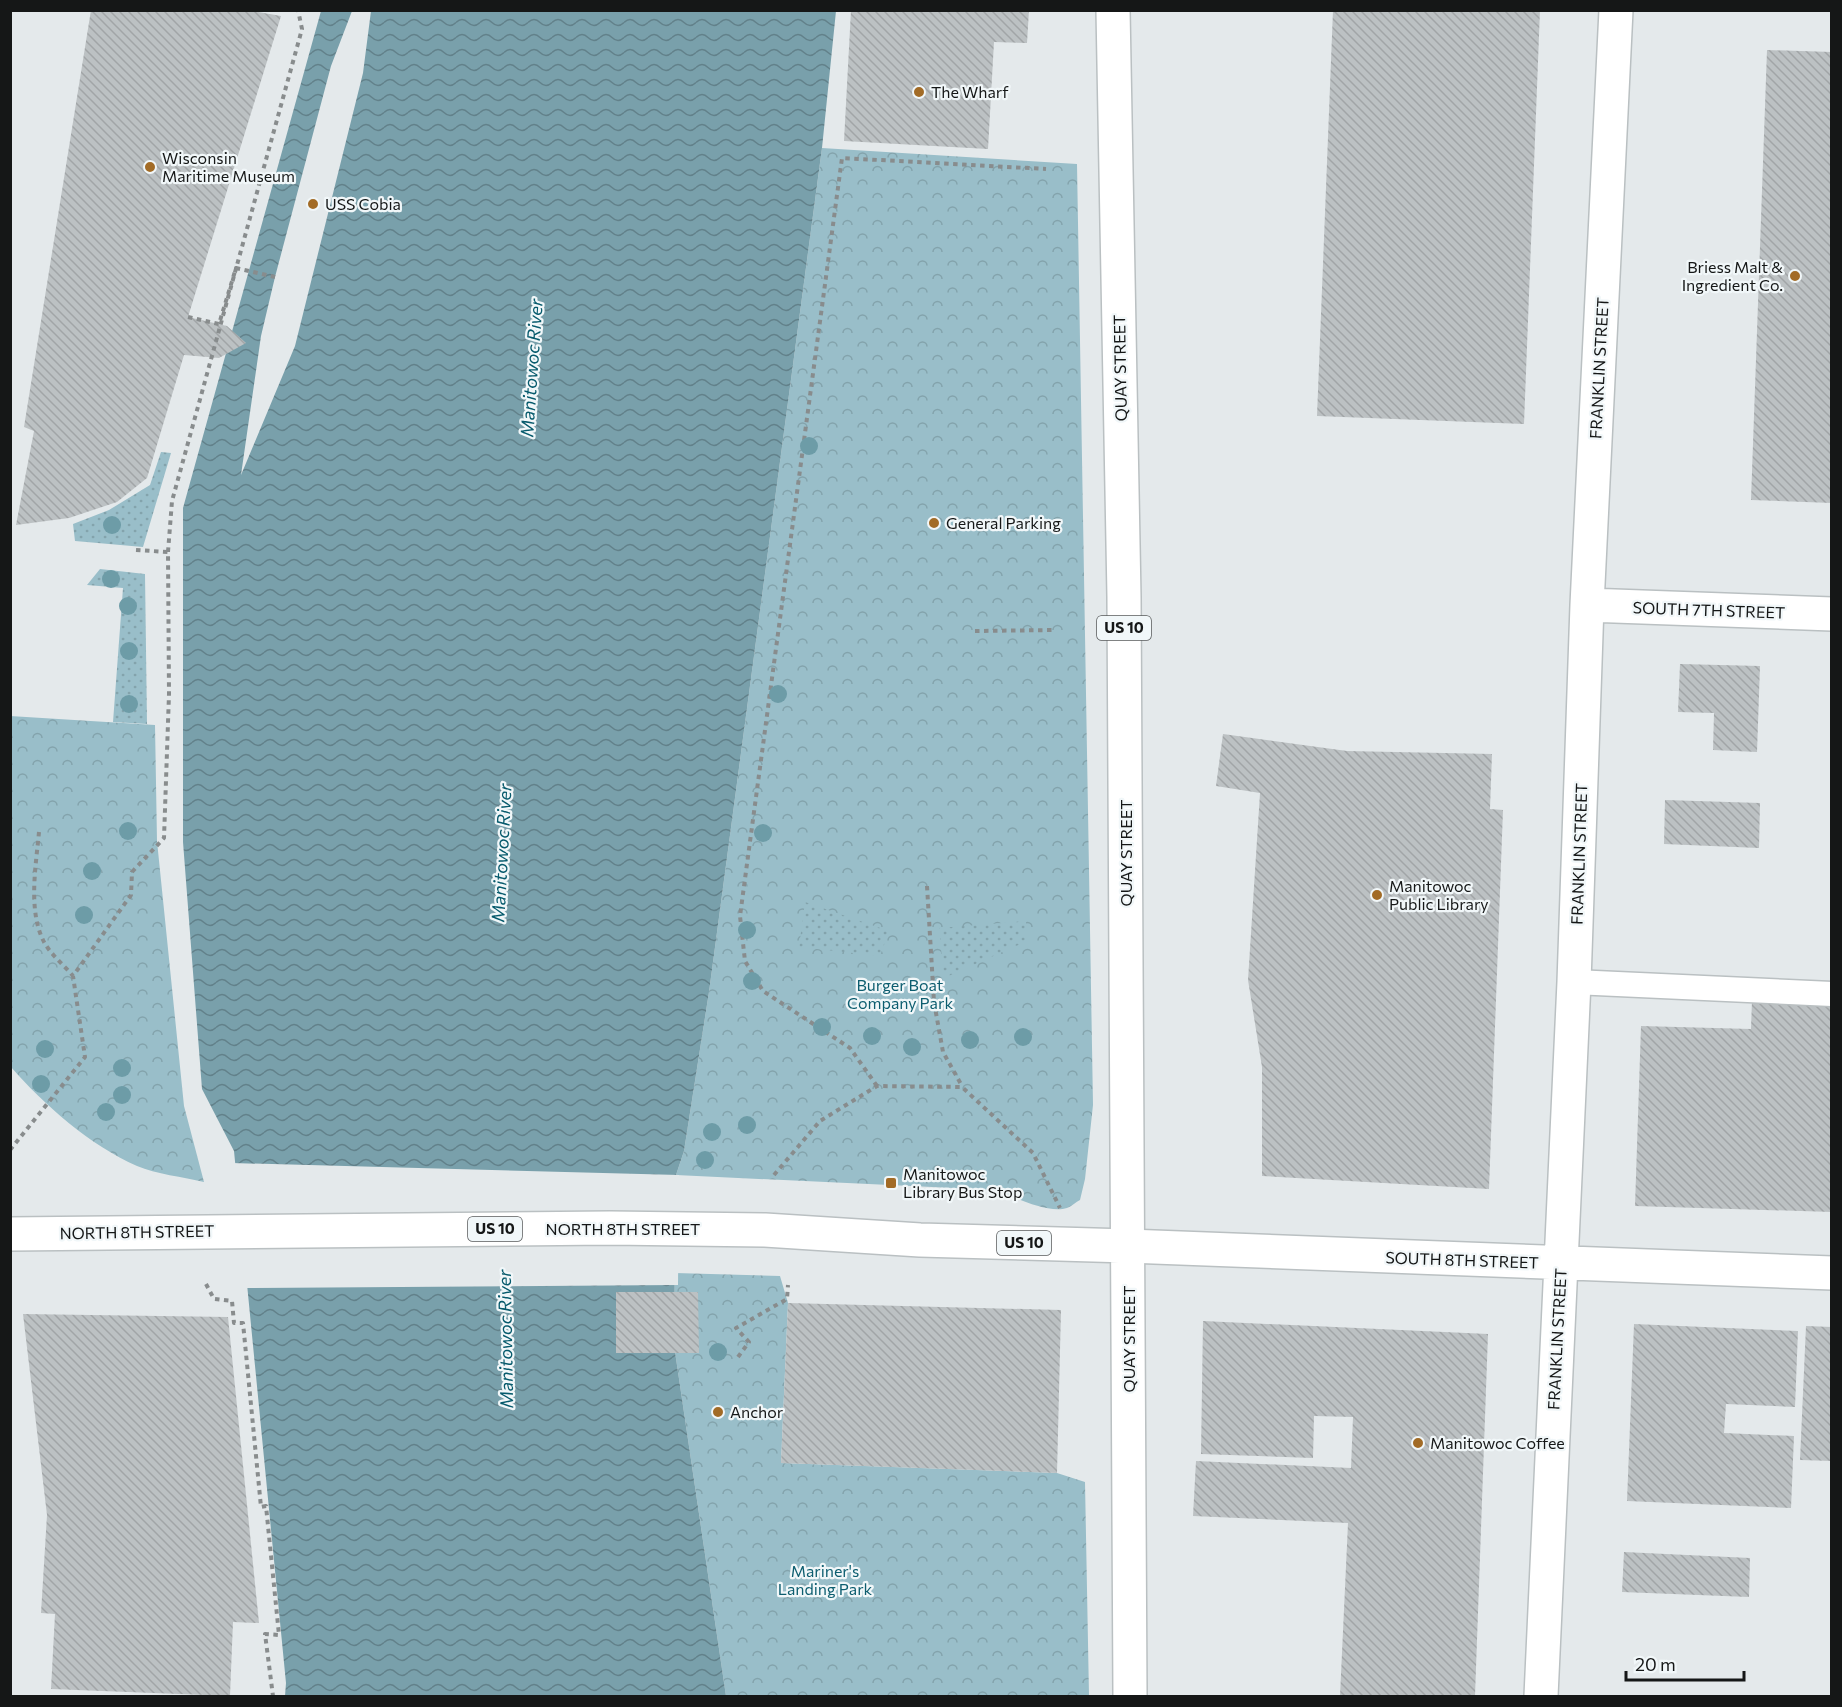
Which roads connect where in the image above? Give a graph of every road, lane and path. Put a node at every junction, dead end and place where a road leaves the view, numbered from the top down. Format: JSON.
{"nodes":[{"id":1,"x":298,"y":10,"type":"edge"},
{"id":2,"x":1113,"y":10,"type":"edge"},
{"id":3,"x":1616,"y":10,"type":"edge"},
{"id":4,"x":1046,"y":170,"type":"dead end"},
{"id":5,"x":275,"y":277,"type":"dead end"},
{"id":6,"x":188,"y":317,"type":"dead end"},
{"id":7,"x":136,"y":550,"type":"dead end"},
{"id":8,"x":168,"y":552,"type":"junction"},
{"id":9,"x":1587,"y":605,"type":"junction"},
{"id":10,"x":1832,"y":614,"type":"edge"},
{"id":11,"x":1056,"y":630,"type":"dead end"},
{"id":12,"x":975,"y":631,"type":"dead end"},
{"id":13,"x":39,"y":832,"type":"dead end"},
{"id":14,"x":927,"y":886,"type":"dead end"},
{"id":15,"x":73,"y":976,"type":"junction"},
{"id":16,"x":1574,"y":982,"type":"junction"},
{"id":17,"x":1832,"y":994,"type":"edge"},
{"id":18,"x":877,"y":1086,"type":"junction"},
{"id":19,"x":962,"y":1087,"type":"junction"},
{"id":20,"x":10,"y":1150,"type":"edge"},
{"id":21,"x":774,"y":1175,"type":"dead end"},
{"id":22,"x":1060,"y":1209,"type":"dead end"},
{"id":23,"x":10,"y":1234,"type":"edge"},
{"id":24,"x":1128,"y":1246,"type":"junction"},
{"id":25,"x":1560,"y":1263,"type":"junction"},
{"id":26,"x":1832,"y":1273,"type":"edge"},
{"id":27,"x":206,"y":1284,"type":"dead end"},
{"id":28,"x":788,"y":1285,"type":"dead end"},
{"id":29,"x":738,"y":1357,"type":"dead end"},
{"id":30,"x":273,"y":1696,"type":"edge"},
{"id":31,"x":1130,"y":1696,"type":"edge"},
{"id":32,"x":1541,"y":1696,"type":"edge"}],
"edges":[{"from":1,"to":8,"type":"path"},
{"from":2,"to":24,"type":"main road","name":"QUAY STREET","number":"US 10"},
{"from":3,"to":9,"type":"main road","name":"FRANKLIN STREET"},
{"from":4,"to":18,"type":"path"},
{"from":5,"to":6,"type":"path","bridge":true},
{"from":7,"to":8,"type":"path"},
{"from":8,"to":15,"type":"path"},
{"from":9,"to":10,"type":"main road","name":"SOUTH 7TH STREET"},
{"from":9,"to":16,"type":"main road","name":"FRANKLIN STREET"},
{"from":11,"to":12,"type":"path"},
{"from":13,"to":15,"type":"path"},
{"from":14,"to":19,"type":"path"},
{"from":15,"to":20,"type":"path"},
{"from":16,"to":17,"type":"lane"},
{"from":16,"to":25,"type":"main road","name":"FRANKLIN STREET"},
{"from":18,"to":19,"type":"path"},
{"from":18,"to":21,"type":"path"},
{"from":19,"to":22,"type":"path"},
{"from":23,"to":24,"type":"main road","name":"NORTH 8TH STREET","number":"US 10"},
{"from":24,"to":25,"type":"main road","name":"SOUTH 8TH STREET"},
{"from":24,"to":31,"type":"main road","name":"QUAY STREET"},
{"from":25,"to":26,"type":"main road","name":"SOUTH 8TH STREET"},
{"from":25,"to":32,"type":"main road","name":"FRANKLIN STREET"},
{"from":27,"to":30,"type":"path"},
{"from":28,"to":29,"type":"path"}]}
